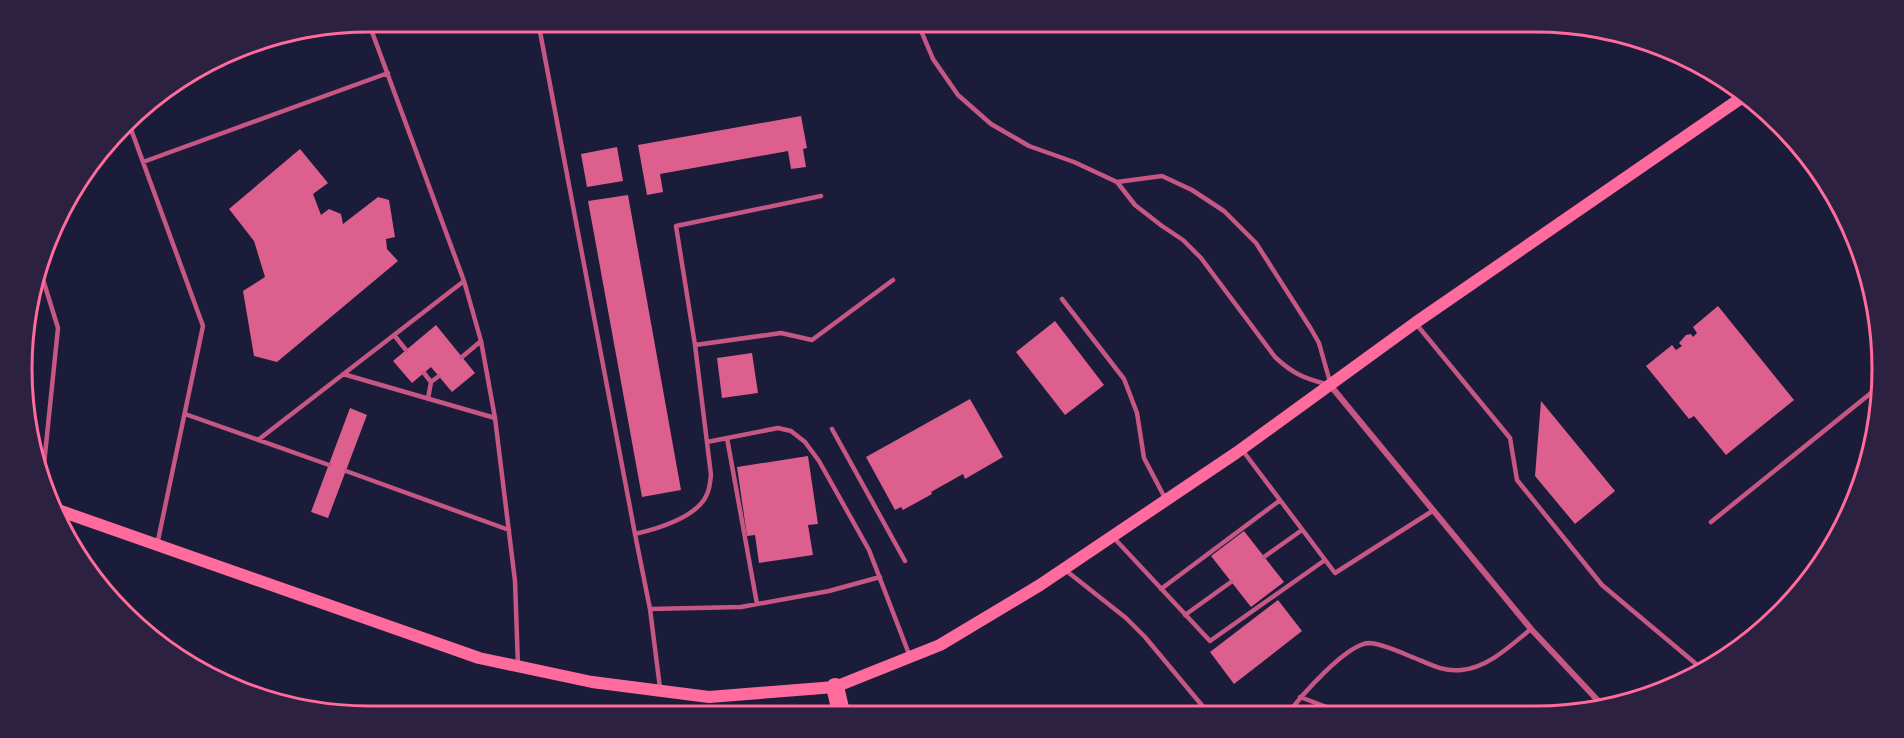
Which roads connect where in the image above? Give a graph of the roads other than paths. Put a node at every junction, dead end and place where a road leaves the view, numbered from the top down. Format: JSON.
{"nodes":[{"id":1,"x":372,"y":32,"type":"edge"},
{"id":2,"x":540,"y":32,"type":"edge"},
{"id":3,"x":922,"y":32,"type":"edge"},
{"id":4,"x":388,"y":73,"type":"junction"},
{"id":5,"x":1739,"y":100,"type":"edge"},
{"id":6,"x":131,"y":129,"type":"edge"},
{"id":7,"x":143,"y":162,"type":"junction"},
{"id":8,"x":1117,"y":183,"type":"junction"},
{"id":9,"x":821,"y":196,"type":"dead end"},
{"id":10,"x":893,"y":280,"type":"dead end"},
{"id":11,"x":43,"y":281,"type":"edge"},
{"id":12,"x":464,"y":281,"type":"junction"},
{"id":13,"x":1062,"y":299,"type":"dead end"},
{"id":14,"x":1415,"y":323,"type":"junction"},
{"id":15,"x":394,"y":335,"type":"junction"},
{"id":16,"x":481,"y":341,"type":"junction"},
{"id":17,"x":695,"y":345,"type":"junction"},
{"id":18,"x":406,"y":350,"type":"dead end"},
{"id":19,"x":462,"y":357,"type":"dead end"},
{"id":20,"x":424,"y":373,"type":"dead end"},
{"id":21,"x":344,"y":375,"type":"junction"},
{"id":22,"x":439,"y":376,"type":"dead end"},
{"id":23,"x":431,"y":382,"type":"junction"},
{"id":24,"x":1330,"y":385,"type":"junction"},
{"id":25,"x":1872,"y":392,"type":"edge"},
{"id":26,"x":428,"y":399,"type":"junction"},
{"id":27,"x":184,"y":414,"type":"junction"},
{"id":28,"x":495,"y":418,"type":"junction"},
{"id":29,"x":832,"y":429,"type":"dead end"},
{"id":30,"x":727,"y":438,"type":"junction"},
{"id":31,"x":258,"y":440,"type":"junction"},
{"id":32,"x":707,"y":442,"type":"junction"},
{"id":33,"x":1242,"y":449,"type":"junction"},
{"id":34,"x":44,"y":461,"type":"edge"},
{"id":35,"x":329,"y":465,"type":"dead end"},
{"id":36,"x":346,"y":471,"type":"dead end"},
{"id":37,"x":1166,"y":500,"type":"junction"},
{"id":38,"x":1279,"y":501,"type":"junction"},
{"id":39,"x":1434,"y":510,"type":"junction"},
{"id":40,"x":63,"y":512,"type":"edge"},
{"id":41,"x":1711,"y":522,"type":"dead end"},
{"id":42,"x":509,"y":530,"type":"junction"},
{"id":43,"x":1302,"y":530,"type":"junction"},
{"id":44,"x":635,"y":534,"type":"junction"},
{"id":45,"x":1112,"y":536,"type":"junction"},
{"id":46,"x":157,"y":546,"type":"junction"},
{"id":47,"x":1264,"y":557,"type":"dead end"},
{"id":48,"x":1325,"y":560,"type":"junction"},
{"id":49,"x":905,"y":561,"type":"dead end"},
{"id":50,"x":1064,"y":569,"type":"junction"},
{"id":51,"x":880,"y":577,"type":"junction"},
{"id":52,"x":1231,"y":582,"type":"dead end"},
{"id":53,"x":1161,"y":589,"type":"junction"},
{"id":54,"x":757,"y":604,"type":"junction"},
{"id":55,"x":650,"y":609,"type":"junction"},
{"id":56,"x":1185,"y":615,"type":"junction"},
{"id":57,"x":1532,"y":629,"type":"junction"},
{"id":58,"x":910,"y":657,"type":"junction"},
{"id":59,"x":1697,"y":665,"type":"edge"},
{"id":60,"x":518,"y":666,"type":"junction"},
{"id":61,"x":835,"y":687,"type":"junction"},
{"id":62,"x":660,"y":691,"type":"junction"},
{"id":63,"x":1300,"y":697,"type":"junction"},
{"id":64,"x":1598,"y":701,"type":"edge"},
{"id":65,"x":840,"y":706,"type":"edge"},
{"id":66,"x":1202,"y":706,"type":"edge"},
{"id":67,"x":1294,"y":706,"type":"edge"},
{"id":68,"x":1324,"y":706,"type":"edge"}],
"edges":[{"from":1,"to":4,"type":"lane"},
{"from":2,"to":44,"type":"lane"},
{"from":3,"to":8,"type":"lane"},
{"from":4,"to":7,"type":"lane"},
{"from":4,"to":12,"type":"lane"},
{"from":5,"to":14,"type":"main road"},
{"from":6,"to":7,"type":"lane"},
{"from":7,"to":27,"type":"lane"},
{"from":8,"to":24,"type":"lane"},
{"from":8,"to":24,"type":"lane"},
{"from":9,"to":17,"type":"lane"},
{"from":10,"to":17,"type":"lane"},
{"from":11,"to":34,"type":"lane"},
{"from":12,"to":15,"type":"lane"},
{"from":12,"to":16,"type":"lane"},
{"from":13,"to":37,"type":"lane"},
{"from":14,"to":24,"type":"main road"},
{"from":14,"to":59,"type":"lane"},
{"from":15,"to":18,"type":"lane"},
{"from":15,"to":21,"type":"lane"},
{"from":16,"to":19,"type":"lane"},
{"from":16,"to":28,"type":"lane"},
{"from":17,"to":32,"type":"lane"},
{"from":20,"to":23,"type":"lane"},
{"from":21,"to":26,"type":"lane"},
{"from":21,"to":31,"type":"lane"},
{"from":22,"to":23,"type":"lane"},
{"from":23,"to":26,"type":"lane"},
{"from":24,"to":33,"type":"main road"},
{"from":24,"to":39,"type":"street"},
{"from":25,"to":41,"type":"lane"},
{"from":26,"to":28,"type":"lane"},
{"from":27,"to":31,"type":"lane"},
{"from":27,"to":46,"type":"lane"},
{"from":28,"to":42,"type":"lane"},
{"from":29,"to":49,"type":"lane"},
{"from":30,"to":32,"type":"lane"},
{"from":30,"to":51,"type":"lane"},
{"from":30,"to":54,"type":"lane"},
{"from":31,"to":35,"type":"lane"},
{"from":32,"to":44,"type":"lane"},
{"from":33,"to":37,"type":"main road"},
{"from":33,"to":38,"type":"lane"},
{"from":36,"to":42,"type":"lane"},
{"from":37,"to":45,"type":"main road"},
{"from":38,"to":43,"type":"lane"},
{"from":38,"to":53,"type":"lane"},
{"from":39,"to":48,"type":"lane"},
{"from":39,"to":57,"type":"street"},
{"from":40,"to":46,"type":"main road"},
{"from":42,"to":60,"type":"lane"},
{"from":43,"to":47,"type":"lane"},
{"from":43,"to":48,"type":"lane"},
{"from":44,"to":55,"type":"lane"},
{"from":45,"to":50,"type":"main road"},
{"from":45,"to":53,"type":"lane"},
{"from":46,"to":60,"type":"main road"},
{"from":48,"to":56,"type":"lane"},
{"from":50,"to":58,"type":"main road"},
{"from":50,"to":66,"type":"lane"},
{"from":51,"to":54,"type":"lane"},
{"from":51,"to":58,"type":"lane"},
{"from":52,"to":56,"type":"lane"},
{"from":53,"to":56,"type":"lane"},
{"from":54,"to":55,"type":"lane"},
{"from":55,"to":62,"type":"lane"},
{"from":57,"to":63,"type":"lane"},
{"from":57,"to":64,"type":"street"},
{"from":58,"to":61,"type":"main road"},
{"from":60,"to":62,"type":"main road"},
{"from":61,"to":62,"type":"main road"},
{"from":61,"to":65,"type":"highway"},
{"from":63,"to":67,"type":"lane"},
{"from":63,"to":68,"type":"lane"}]}
